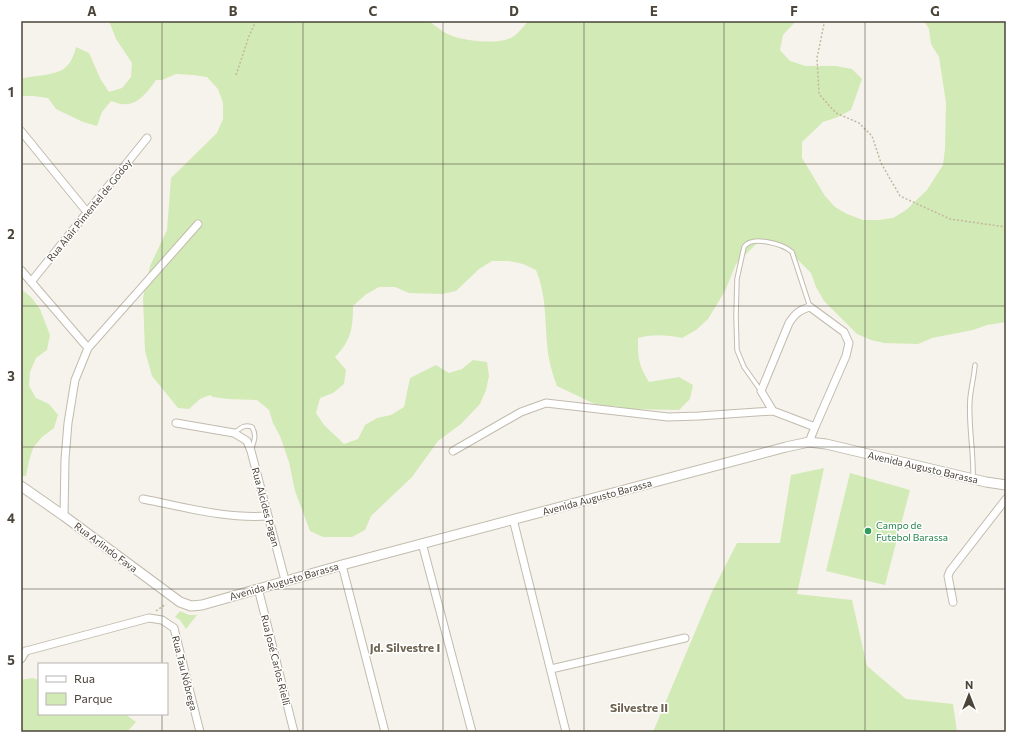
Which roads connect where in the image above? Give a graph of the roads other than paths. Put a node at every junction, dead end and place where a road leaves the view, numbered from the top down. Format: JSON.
{"nodes":[{"id":1,"x":21,"y":131,"type":"edge"},
{"id":2,"x":147,"y":138,"type":"dead end"},
{"id":3,"x":87,"y":212,"type":"junction"},
{"id":4,"x":198,"y":224,"type":"dead end"},
{"id":5,"x":21,"y":270,"type":"edge"},
{"id":6,"x":31,"y":282,"type":"junction"},
{"id":7,"x":810,"y":307,"type":"junction"},
{"id":8,"x":88,"y":348,"type":"junction"},
{"id":9,"x":975,"y":365,"type":"dead end"},
{"id":10,"x":761,"y":392,"type":"junction"},
{"id":11,"x":773,"y":411,"type":"junction"},
{"id":12,"x":176,"y":423,"type":"dead end"},
{"id":13,"x":815,"y":426,"type":"junction"},
{"id":14,"x":234,"y":433,"type":"junction"},
{"id":15,"x":809,"y":442,"type":"junction"},
{"id":16,"x":251,"y":451,"type":"junction"},
{"id":17,"x":453,"y":451,"type":"dead end"},
{"id":18,"x":974,"y":479,"type":"junction"},
{"id":19,"x":1006,"y":485,"type":"edge"},
{"id":20,"x":21,"y":486,"type":"edge"},
{"id":21,"x":143,"y":499,"type":"dead end"},
{"id":22,"x":1006,"y":499,"type":"edge"},
{"id":23,"x":64,"y":516,"type":"junction"},
{"id":24,"x":268,"y":516,"type":"junction"},
{"id":25,"x":513,"y":519,"type":"junction"},
{"id":26,"x":422,"y":543,"type":"junction"},
{"id":27,"x":342,"y":565,"type":"junction"},
{"id":28,"x":285,"y":580,"type":"junction"},
{"id":29,"x":258,"y":588,"type":"junction"},
{"id":30,"x":953,"y":602,"type":"dead end"},
{"id":31,"x":191,"y":606,"type":"joint"},
{"id":32,"x":685,"y":638,"type":"dead end"},
{"id":33,"x":23,"y":650,"type":"edge"},
{"id":34,"x":21,"y":659,"type":"edge"},
{"id":35,"x":551,"y":669,"type":"junction"},
{"id":36,"x":200,"y":732,"type":"edge"},
{"id":37,"x":294,"y":732,"type":"edge"},
{"id":38,"x":385,"y":732,"type":"edge"},
{"id":39,"x":472,"y":732,"type":"edge"},
{"id":40,"x":566,"y":732,"type":"edge"}],
"edges":[{"from":1,"to":3,"type":"street"},
{"from":2,"to":3,"type":"street","name":"Rua Alair Pimentel de Godoy"},
{"from":3,"to":6,"type":"street","name":"Rua Alair Pimentel de Godoy"},
{"from":4,"to":8,"type":"street"},
{"from":5,"to":6,"type":"street"},
{"from":6,"to":8,"type":"street"},
{"from":7,"to":10,"type":"street"},
{"from":7,"to":10,"type":"lane"},
{"from":7,"to":13,"type":"street"},
{"from":8,"to":23,"type":"street"},
{"from":9,"to":18,"type":"lane"},
{"from":10,"to":11,"type":"street"},
{"from":11,"to":13,"type":"street"},
{"from":11,"to":17,"type":"street"},
{"from":12,"to":14,"type":"street"},
{"from":13,"to":15,"type":"street"},
{"from":14,"to":16,"type":"street","name":"Rua Alcides Pagan"},
{"from":14,"to":16,"type":"lane"},
{"from":15,"to":18,"type":"street","name":"Avenida Augusto Barassa"},
{"from":15,"to":25,"type":"street","name":"Avenida Augusto Barassa"},
{"from":16,"to":24,"type":"street","name":"Rua Alcides Pagan"},
{"from":18,"to":19,"type":"street","name":"Avenida Augusto Barassa"},
{"from":20,"to":23,"type":"street","name":"Rua Arlindo Fava"},
{"from":21,"to":24,"type":"street"},
{"from":22,"to":30,"type":"street"},
{"from":23,"to":31,"type":"street","name":"Rua Arlindo Fava"},
{"from":24,"to":28,"type":"street","name":"Rua Alcides Pagan"},
{"from":25,"to":26,"type":"street","name":"Avenida Augusto Barassa"},
{"from":25,"to":35,"type":"street"},
{"from":26,"to":27,"type":"street","name":"Avenida Augusto Barassa"},
{"from":26,"to":39,"type":"street"},
{"from":27,"to":28,"type":"street","name":"Avenida Augusto Barassa"},
{"from":27,"to":38,"type":"street"},
{"from":28,"to":29,"type":"street","name":"Avenida Augusto Barassa"},
{"from":29,"to":31,"type":"street","name":"Avenida Augusto Barassa"},
{"from":29,"to":37,"type":"street","name":"Rua José Carlos Rielli"},
{"from":32,"to":35,"type":"street"},
{"from":33,"to":34,"type":"street"},
{"from":33,"to":36,"type":"street","name":"Rua Tau Nóbrega"},
{"from":35,"to":40,"type":"street"}]}
